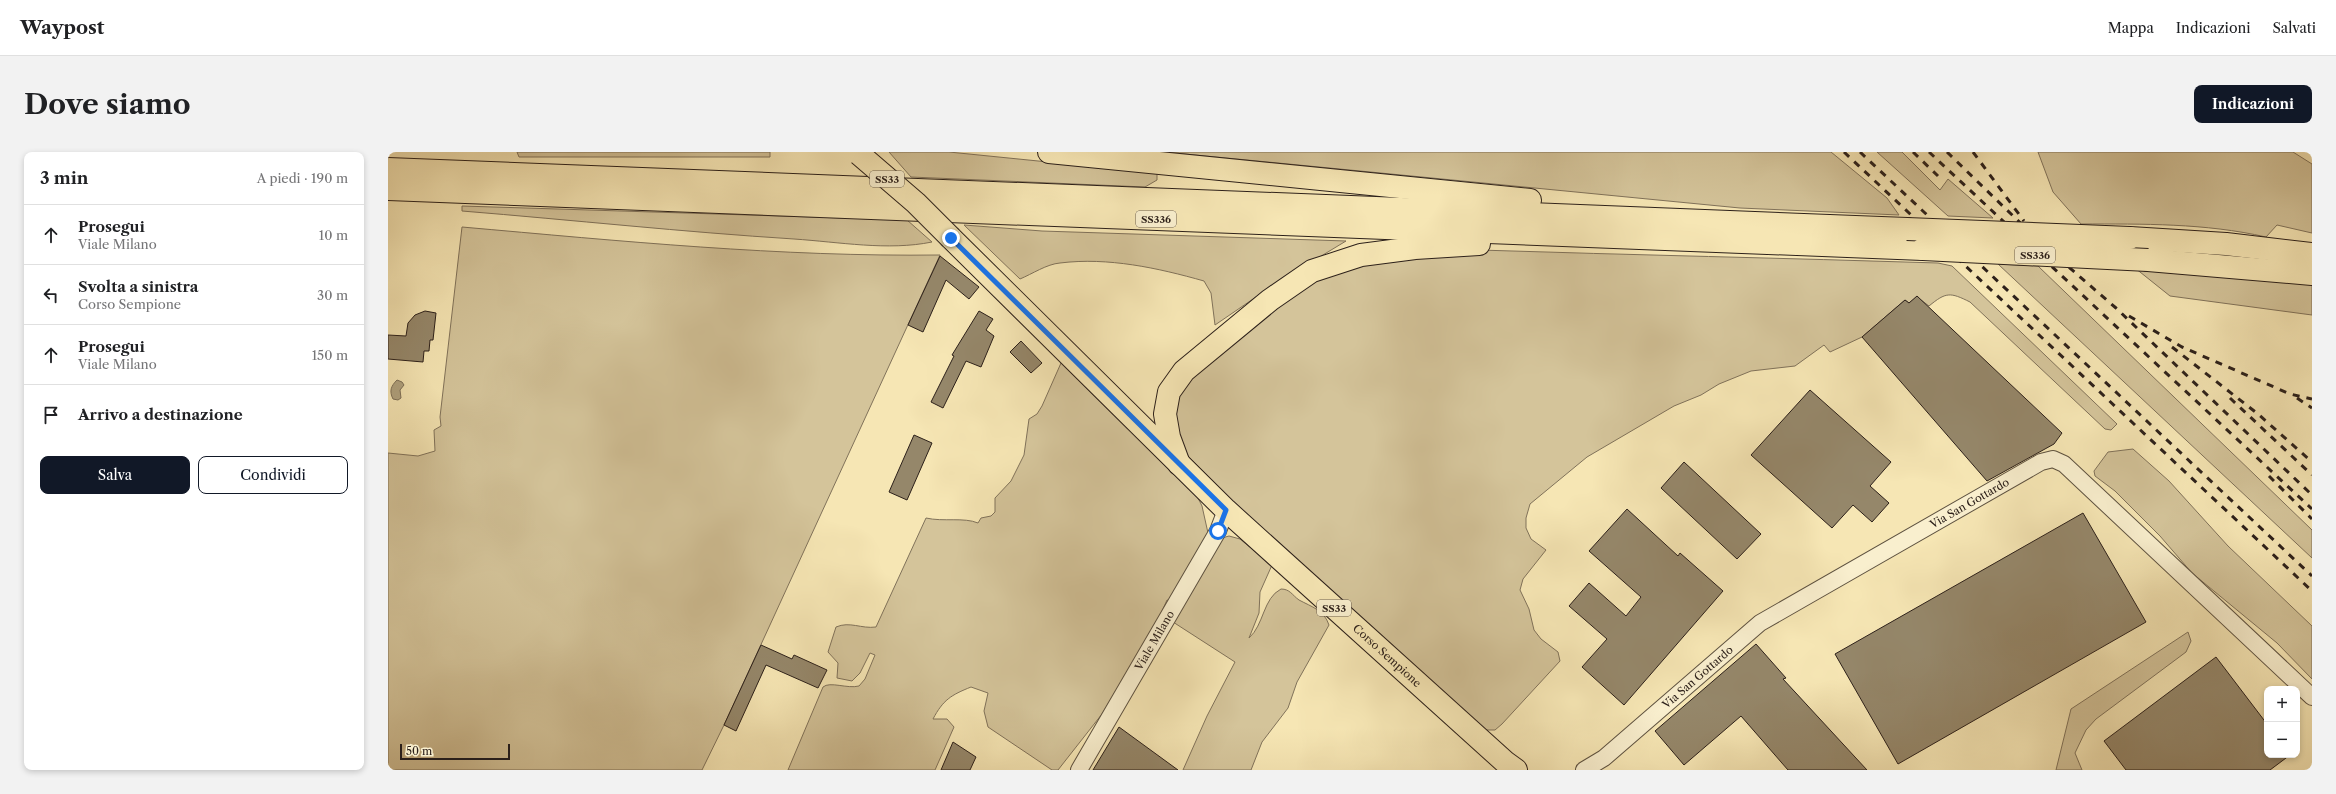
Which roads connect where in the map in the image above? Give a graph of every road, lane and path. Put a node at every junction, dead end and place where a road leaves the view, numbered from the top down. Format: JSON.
{"nodes":[{"id":1,"x":1049,"y":152,"type":"edge"},
{"id":2,"x":865,"y":153,"type":"edge"},
{"id":3,"x":388,"y":169,"type":"edge"},
{"id":4,"x":388,"y":189,"type":"edge"},
{"id":5,"x":1650,"y":229,"type":"junction"},
{"id":6,"x":2312,"y":254,"type":"edge"},
{"id":7,"x":2312,"y":274,"type":"edge"},
{"id":8,"x":1179,"y":464,"type":"junction"},
{"id":9,"x":1226,"y":510,"type":"junction"},
{"id":10,"x":2312,"y":697,"type":"edge"},
{"id":11,"x":1601,"y":764,"type":"edge"},
{"id":12,"x":1512,"y":769,"type":"edge"},
{"id":13,"x":1079,"y":770,"type":"edge"},
{"id":14,"x":1584,"y":770,"type":"edge"}],
"edges":[{"from":1,"to":5,"type":"main road"},
{"from":2,"to":8,"type":"main road","number":"SS33","bridge":true},
{"from":3,"to":5,"type":"main road","number":"SS336"},
{"from":4,"to":5,"type":"main road","number":"SS336"},
{"from":5,"to":6,"type":"main road","number":"SS336","bridge":true},
{"from":5,"to":7,"type":"main road","number":"SS336","bridge":true},
{"from":5,"to":8,"type":"main road"},
{"from":8,"to":9,"type":"main road","name":"Corso Sempione","number":"SS33"},
{"from":9,"to":12,"type":"main road","name":"Corso Sempione","number":"SS33"},
{"from":9,"to":13,"type":"street","name":"Viale Milano"},
{"from":10,"to":11,"type":"street","name":"Via San Gottardo"},
{"from":11,"to":14,"type":"street","name":"Via San Gottardo"}]}
